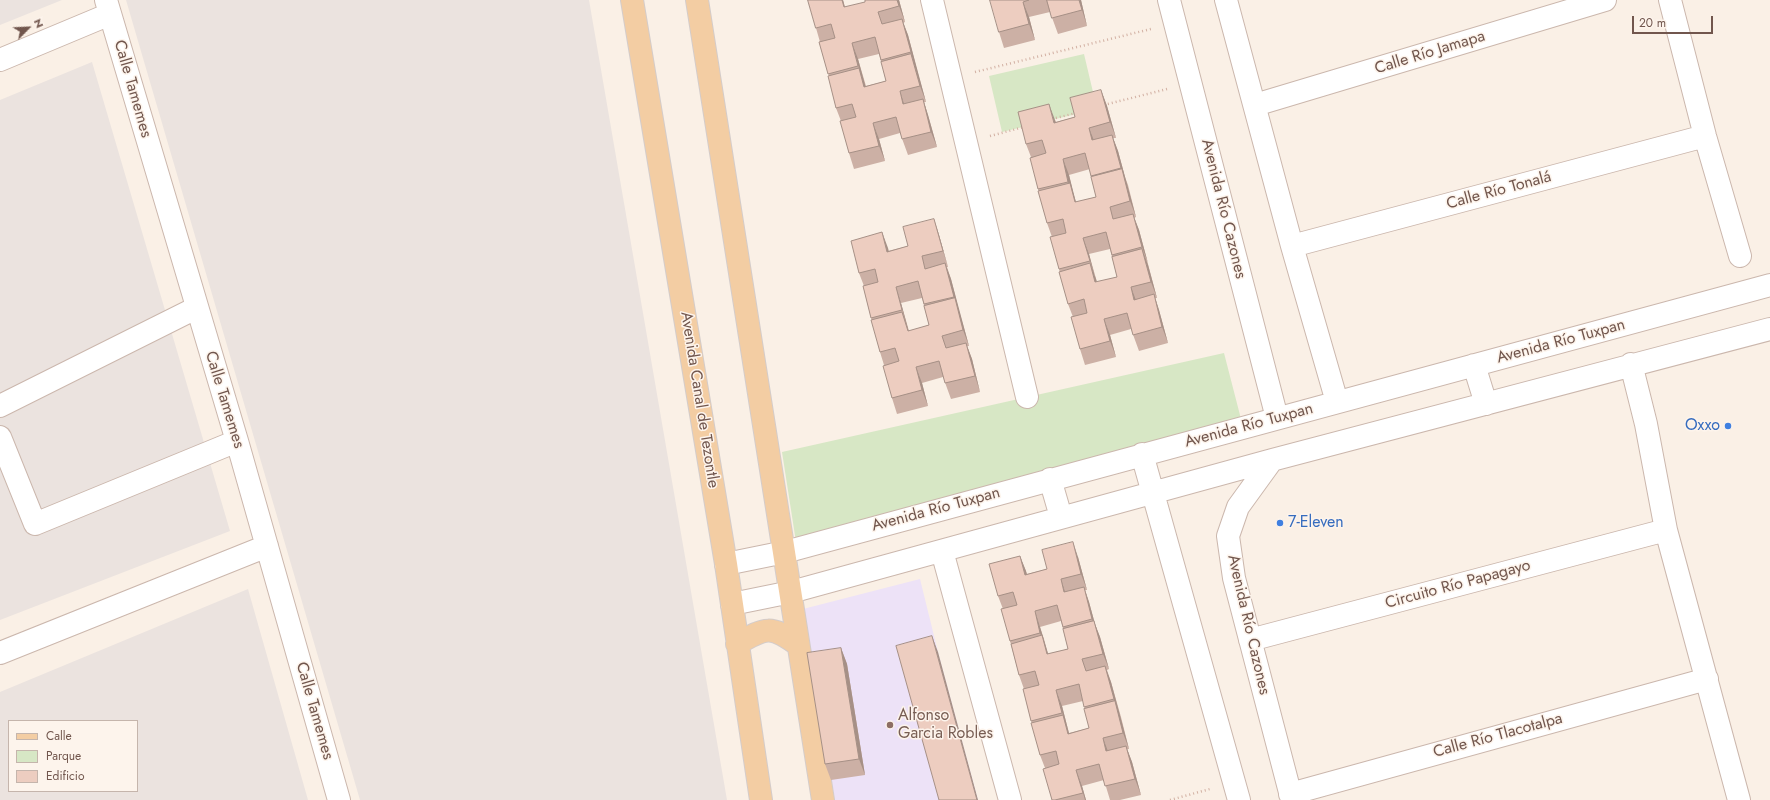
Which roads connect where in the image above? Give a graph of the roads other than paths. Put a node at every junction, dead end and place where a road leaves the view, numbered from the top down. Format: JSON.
{"nodes":[{"id":1,"x":632,"y":0,"type":"edge"},
{"id":2,"x":696,"y":0,"type":"edge"},
{"id":3,"x":932,"y":0,"type":"edge"},
{"id":4,"x":1169,"y":0,"type":"edge"},
{"id":5,"x":1226,"y":0,"type":"edge"},
{"id":6,"x":1605,"y":0,"type":"edge"},
{"id":7,"x":1670,"y":0,"type":"edge"},
{"id":8,"x":108,"y":7,"type":"edge"},
{"id":9,"x":0,"y":60,"type":"edge"},
{"id":10,"x":1254,"y":106,"type":"junction"},
{"id":11,"x":1705,"y":136,"type":"junction"},
{"id":12,"x":1292,"y":246,"type":"junction"},
{"id":13,"x":1740,"y":256,"type":"dead end"},
{"id":14,"x":1770,"y":285,"type":"edge"},
{"id":15,"x":196,"y":308,"type":"junction"},
{"id":16,"x":1770,"y":328,"type":"edge"},
{"id":17,"x":1631,"y":364,"type":"junction"},
{"id":18,"x":1474,"y":366,"type":"junction"},
{"id":19,"x":1027,"y":397,"type":"dead end"},
{"id":20,"x":1337,"y":402,"type":"junction"},
{"id":21,"x":1486,"y":404,"type":"junction"},
{"id":22,"x":0,"y":406,"type":"edge"},
{"id":23,"x":1277,"y":418,"type":"junction"},
{"id":24,"x":0,"y":437,"type":"edge"},
{"id":25,"x":237,"y":442,"type":"junction"},
{"id":26,"x":1142,"y":454,"type":"junction"},
{"id":27,"x":1272,"y":460,"type":"junction"},
{"id":28,"x":1050,"y":479,"type":"junction"},
{"id":29,"x":1152,"y":494,"type":"junction"},
{"id":30,"x":1062,"y":517,"type":"junction"},
{"id":31,"x":1666,"y":530,"type":"junction"},
{"id":32,"x":267,"y":546,"type":"junction"},
{"id":33,"x":942,"y":551,"type":"junction"},
{"id":34,"x":785,"y":552,"type":"junction"},
{"id":35,"x":726,"y":564,"type":"junction"},
{"id":36,"x":791,"y":592,"type":"junction"},
{"id":37,"x":732,"y":604,"type":"junction"},
{"id":38,"x":1250,"y":640,"type":"junction"},
{"id":39,"x":737,"y":644,"type":"junction"},
{"id":40,"x":798,"y":645,"type":"junction"},
{"id":41,"x":0,"y":653,"type":"edge"},
{"id":42,"x":1707,"y":679,"type":"junction"},
{"id":43,"x":1236,"y":791,"type":"edge"},
{"id":44,"x":1291,"y":797,"type":"edge"},
{"id":45,"x":339,"y":800,"type":"edge"},
{"id":46,"x":761,"y":800,"type":"edge"},
{"id":47,"x":823,"y":800,"type":"edge"},
{"id":48,"x":1010,"y":800,"type":"edge"},
{"id":49,"x":1739,"y":800,"type":"edge"}],
"edges":[{"from":1,"to":35,"type":"main road","name":"Avenida Canal de Tezontle"},
{"from":2,"to":34,"type":"main road"},
{"from":3,"to":19,"type":"street"},
{"from":4,"to":23,"type":"street","name":"Avenida Río Cazones"},
{"from":5,"to":10,"type":"street"},
{"from":6,"to":10,"type":"street","name":"Calle Río Jamapa"},
{"from":7,"to":11,"type":"street"},
{"from":8,"to":9,"type":"street"},
{"from":8,"to":15,"type":"street","name":"Calle Tamemes"},
{"from":10,"to":12,"type":"street"},
{"from":11,"to":12,"type":"street","name":"Calle Río Tonalá"},
{"from":11,"to":13,"type":"street"},
{"from":12,"to":20,"type":"street"},
{"from":14,"to":18,"type":"street","name":"Avenida Río Tuxpan"},
{"from":15,"to":22,"type":"street"},
{"from":15,"to":25,"type":"street","name":"Calle Tamemes"},
{"from":16,"to":17,"type":"street"},
{"from":17,"to":21,"type":"street"},
{"from":17,"to":31,"type":"street"},
{"from":18,"to":20,"type":"street","name":"Avenida Río Tuxpan"},
{"from":18,"to":21,"type":"street"},
{"from":20,"to":23,"type":"street","name":"Avenida Río Tuxpan"},
{"from":21,"to":27,"type":"street"},
{"from":23,"to":26,"type":"street","name":"Avenida Río Tuxpan"},
{"from":24,"to":25,"type":"street"},
{"from":25,"to":32,"type":"street","name":"Calle Tamemes"},
{"from":26,"to":28,"type":"street","name":"Avenida Río Tuxpan"},
{"from":26,"to":29,"type":"street"},
{"from":27,"to":29,"type":"street"},
{"from":27,"to":38,"type":"street","name":"Avenida Río Cazones"},
{"from":28,"to":30,"type":"street"},
{"from":28,"to":34,"type":"street","name":"Avenida Río Tuxpan"},
{"from":29,"to":30,"type":"street"},
{"from":29,"to":43,"type":"street"},
{"from":30,"to":33,"type":"street"},
{"from":31,"to":38,"type":"street","name":"Circuito Río Papagayo"},
{"from":31,"to":42,"type":"street"},
{"from":32,"to":41,"type":"street"},
{"from":32,"to":45,"type":"street","name":"Calle Tamemes"},
{"from":33,"to":36,"type":"street"},
{"from":33,"to":48,"type":"street"},
{"from":34,"to":35,"type":"street","name":"Avenida Río Tuxpan"},
{"from":34,"to":36,"type":"main road"},
{"from":35,"to":37,"type":"main road","name":"Avenida Canal de Tezontle"},
{"from":36,"to":37,"type":"street"},
{"from":36,"to":40,"type":"main road"},
{"from":37,"to":39,"type":"main road","name":"Avenida Canal de Tezontle"},
{"from":38,"to":44,"type":"street","name":"Avenida Río Cazones"},
{"from":39,"to":40,"type":"main road"},
{"from":39,"to":46,"type":"main road","name":"Avenida Canal de Tezontle"},
{"from":40,"to":47,"type":"main road"},
{"from":42,"to":44,"type":"street","name":"Calle Río Tlacotalpa"},
{"from":42,"to":49,"type":"street"}]}
